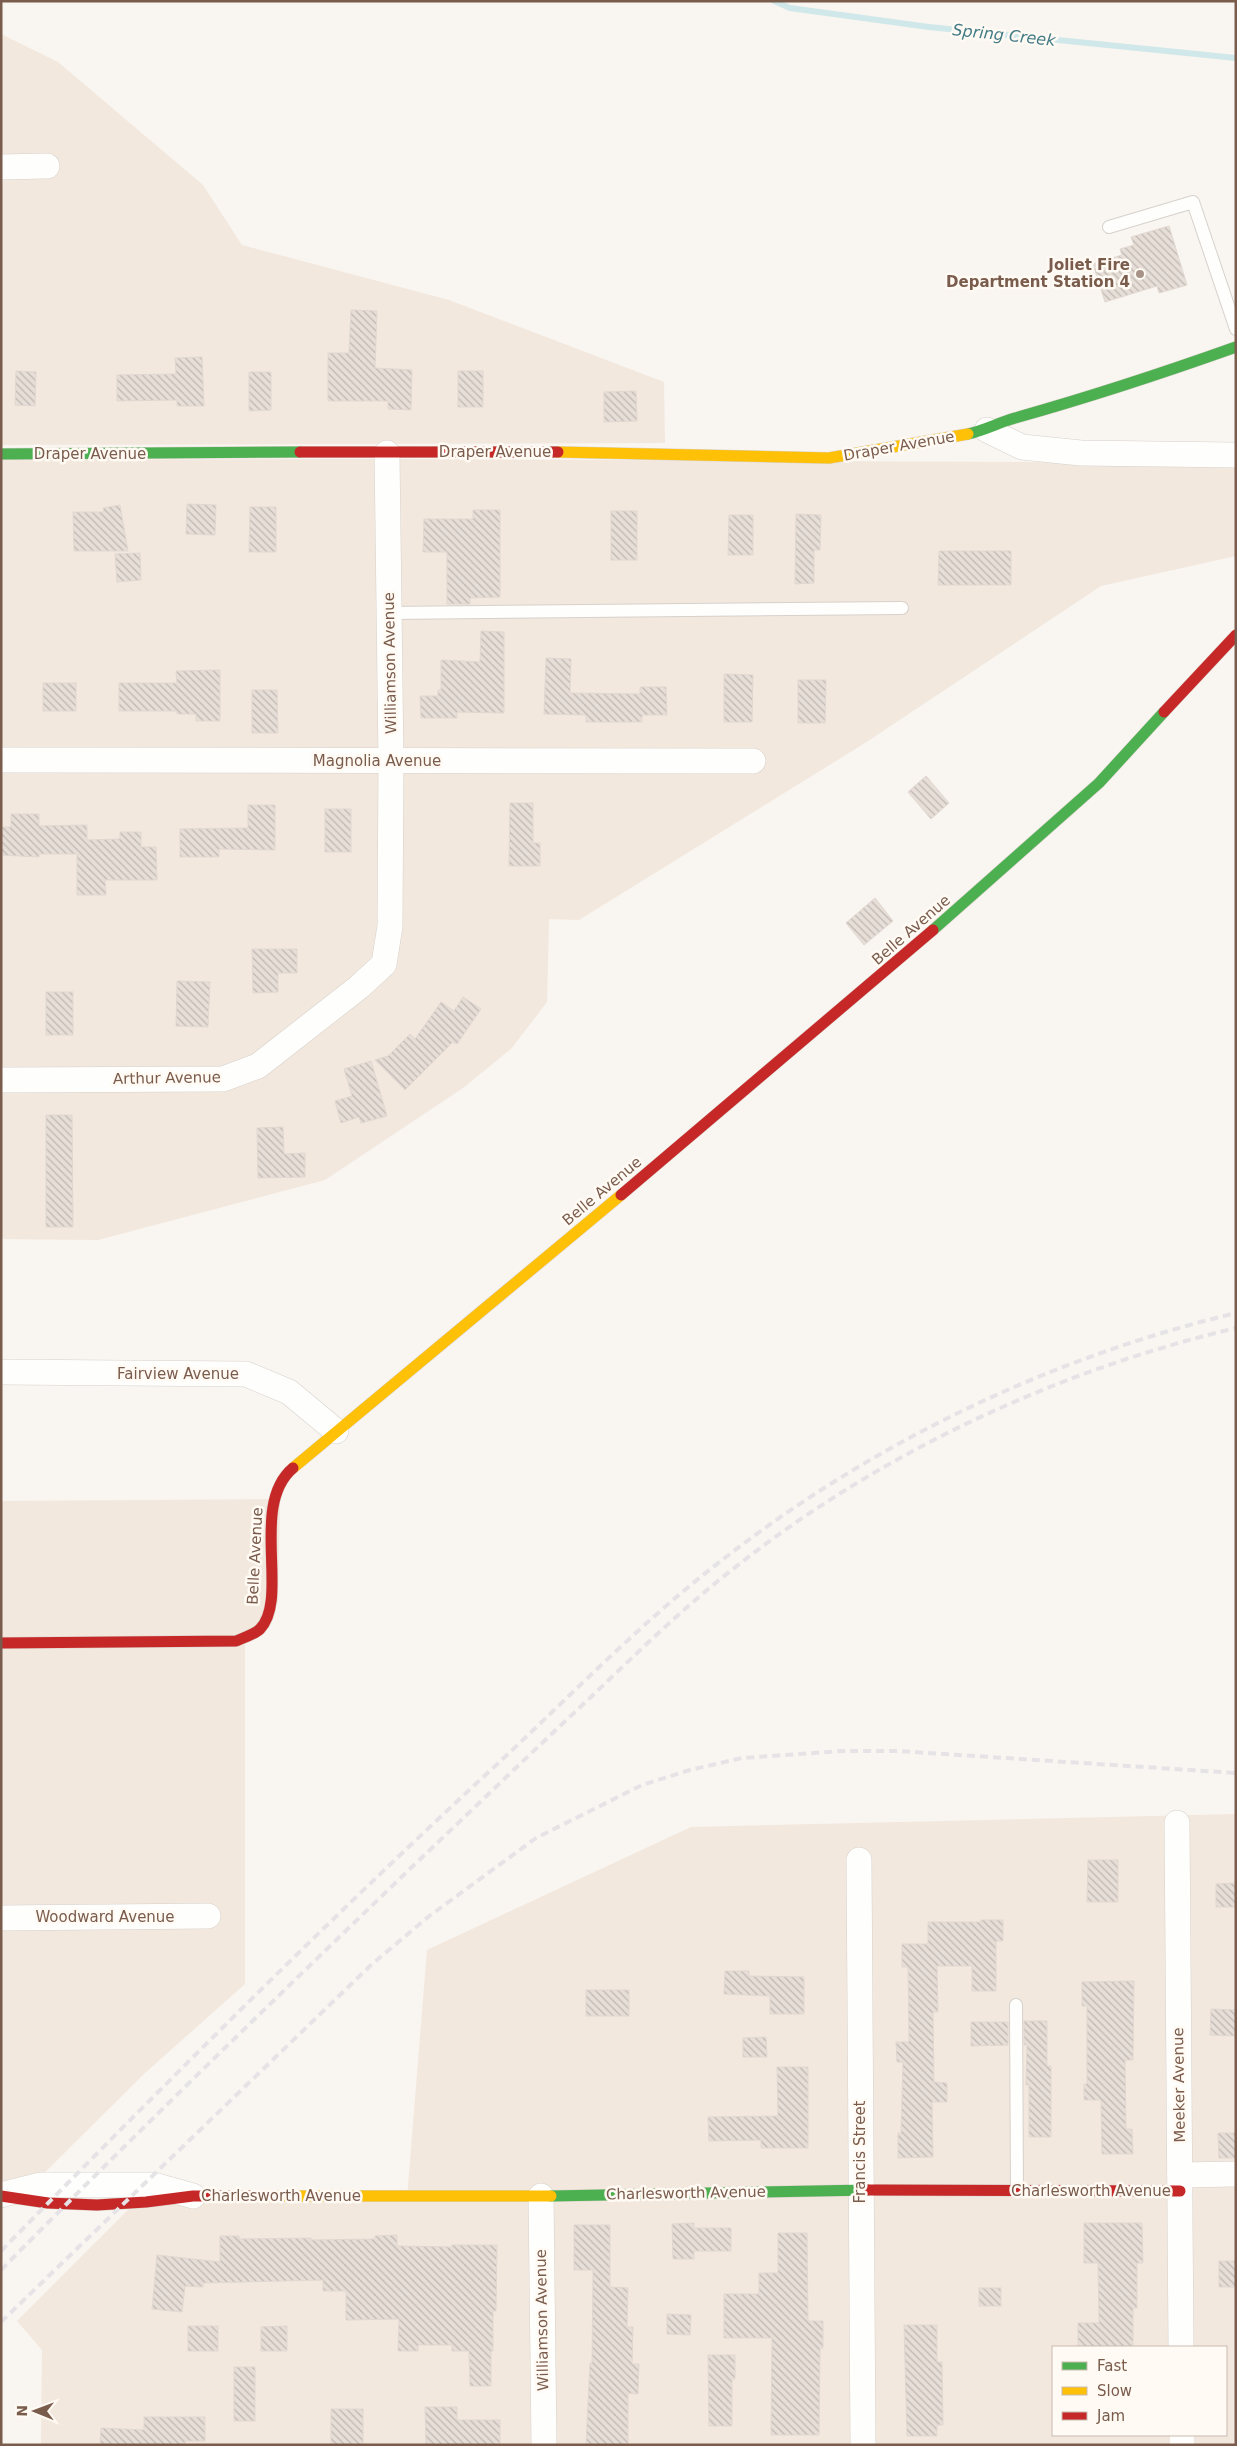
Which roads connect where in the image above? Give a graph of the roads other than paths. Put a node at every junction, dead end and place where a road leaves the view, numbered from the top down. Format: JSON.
{"nodes":[{"id":1,"x":47,"y":166,"type":"dead end"},
{"id":2,"x":1,"y":167,"type":"edge"},
{"id":3,"x":1109,"y":227,"type":"dead end"},
{"id":4,"x":1236,"y":329,"type":"edge"},
{"id":5,"x":1236,"y":347,"type":"edge"},
{"id":6,"x":987,"y":430,"type":"junction"},
{"id":7,"x":387,"y":453,"type":"junction"},
{"id":8,"x":1,"y":454,"type":"edge"},
{"id":9,"x":1236,"y":455,"type":"edge"},
{"id":10,"x":902,"y":608,"type":"dead end"},
{"id":11,"x":389,"y":614,"type":"junction"},
{"id":12,"x":1236,"y":635,"type":"edge"},
{"id":13,"x":1,"y":760,"type":"edge"},
{"id":14,"x":753,"y":761,"type":"dead end"},
{"id":15,"x":391,"y":762,"type":"junction"},
{"id":16,"x":384,"y":964,"type":"joint"},
{"id":17,"x":1,"y":1080,"type":"edge"},
{"id":18,"x":1,"y":1372,"type":"edge"},
{"id":19,"x":336,"y":1431,"type":"junction"},
{"id":20,"x":1,"y":1643,"type":"edge"},
{"id":21,"x":1176,"y":1823,"type":"dead end"},
{"id":22,"x":859,"y":1860,"type":"dead end"},
{"id":23,"x":208,"y":1916,"type":"dead end"},
{"id":24,"x":1,"y":1918,"type":"edge"},
{"id":25,"x":1016,"y":2005,"type":"dead end"},
{"id":26,"x":1236,"y":2174,"type":"edge"},
{"id":27,"x":1180,"y":2183,"type":"junction"},
{"id":28,"x":860,"y":2190,"type":"junction"},
{"id":29,"x":1017,"y":2191,"type":"junction"},
{"id":30,"x":1,"y":2195,"type":"edge"},
{"id":31,"x":193,"y":2196,"type":"joint"},
{"id":32,"x":541,"y":2196,"type":"junction"},
{"id":33,"x":1181,"y":2346,"type":"edge"},
{"id":34,"x":544,"y":2445,"type":"edge"},
{"id":35,"x":864,"y":2445,"type":"edge"}],
"edges":[{"from":1,"to":2,"type":"street"},
{"from":3,"to":4,"type":"lane"},
{"from":5,"to":6,"type":"street","name":"Draper Avenue"},
{"from":6,"to":7,"type":"street","name":"Draper Avenue"},
{"from":6,"to":9,"type":"street"},
{"from":7,"to":8,"type":"street","name":"Draper Avenue"},
{"from":7,"to":11,"type":"street","name":"Williamson Avenue"},
{"from":10,"to":11,"type":"lane"},
{"from":11,"to":15,"type":"street","name":"Williamson Avenue"},
{"from":12,"to":19,"type":"street","name":"Belle Avenue"},
{"from":13,"to":15,"type":"street","name":"Magnolia Avenue"},
{"from":14,"to":15,"type":"street","name":"Magnolia Avenue"},
{"from":15,"to":16,"type":"street","name":"Williamson Avenue"},
{"from":16,"to":17,"type":"street","name":"Arthur Avenue"},
{"from":18,"to":19,"type":"street","name":"Fairview Avenue"},
{"from":19,"to":20,"type":"street","name":"Belle Avenue"},
{"from":21,"to":27,"type":"street","name":"Meeker Avenue"},
{"from":22,"to":28,"type":"street","name":"Francis Street"},
{"from":23,"to":24,"type":"street","name":"Woodward Avenue"},
{"from":25,"to":29,"type":"lane"},
{"from":26,"to":27,"type":"street","name":"Charlesworth Avenue"},
{"from":27,"to":29,"type":"street","name":"Charlesworth Avenue"},
{"from":27,"to":33,"type":"street","name":"Meeker Avenue"},
{"from":28,"to":29,"type":"street","name":"Charlesworth Avenue"},
{"from":28,"to":32,"type":"street","name":"Charlesworth Avenue"},
{"from":28,"to":35,"type":"street","name":"Francis Street"},
{"from":30,"to":31,"type":"street","name":"Charlesworth Avenue"},
{"from":31,"to":32,"type":"street","name":"Charlesworth Avenue"},
{"from":32,"to":34,"type":"street","name":"Williamson Avenue"}]}
